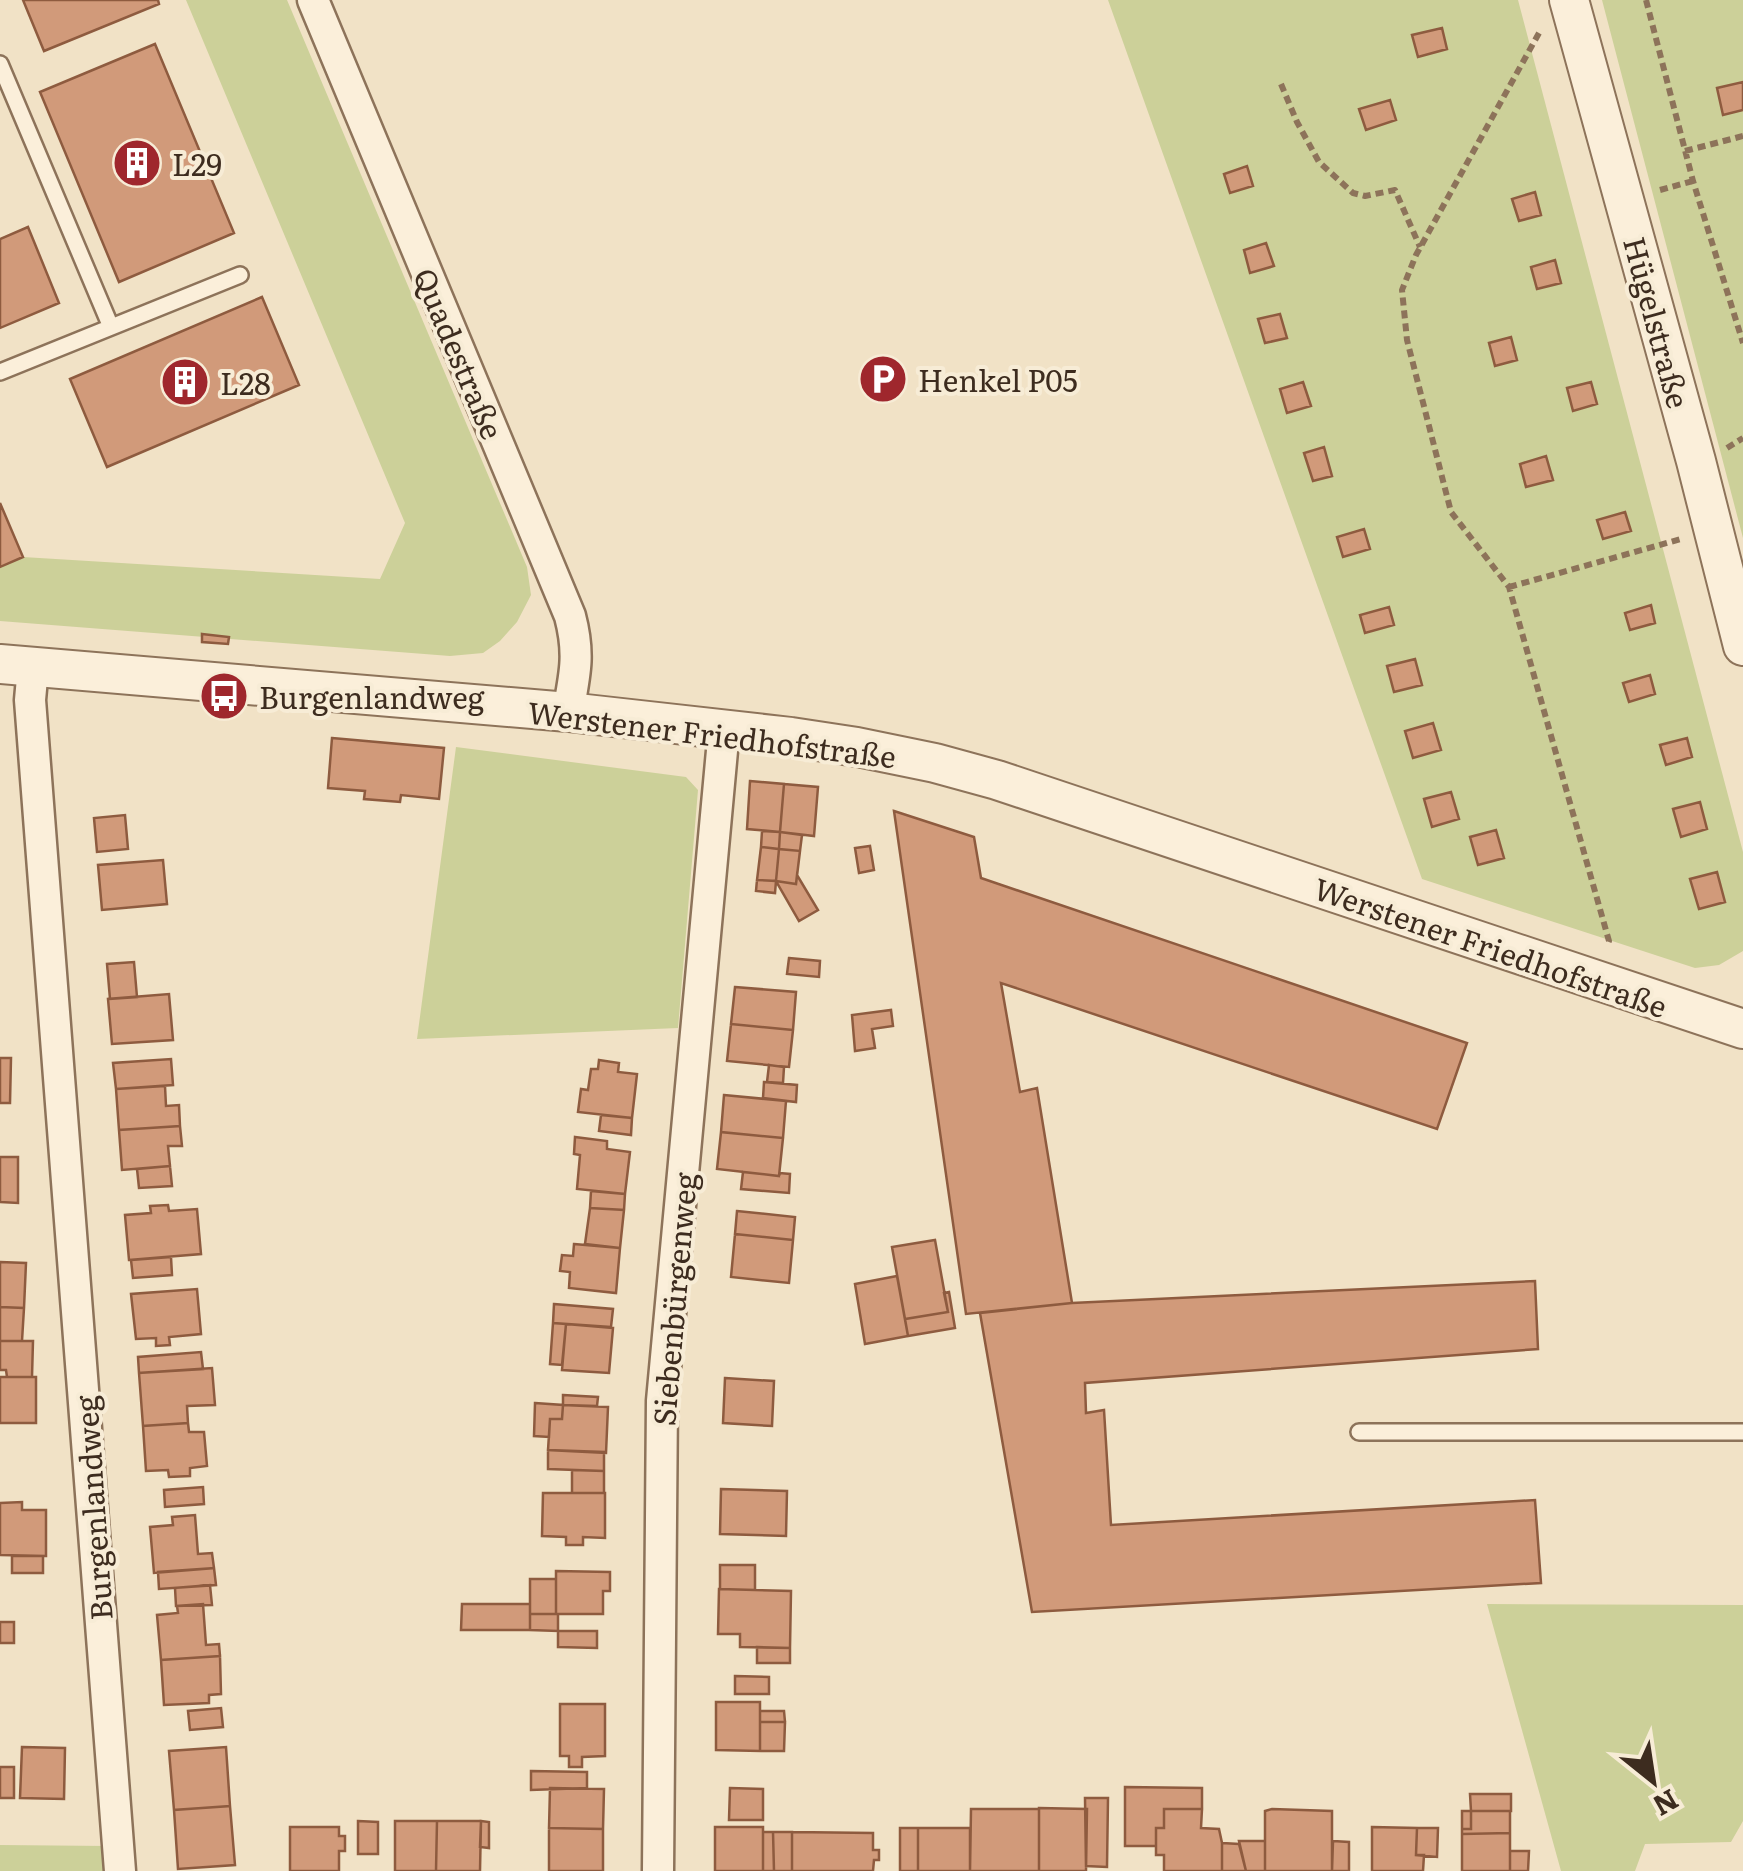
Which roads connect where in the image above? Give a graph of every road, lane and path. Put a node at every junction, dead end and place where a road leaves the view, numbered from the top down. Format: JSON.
{"nodes":[{"id":1,"x":313,"y":0,"type":"edge"},
{"id":2,"x":1646,"y":0,"type":"edge"},
{"id":3,"x":1556,"y":13,"type":"edge"},
{"id":4,"x":0,"y":64,"type":"edge"},
{"id":5,"x":1282,"y":84,"type":"dead end"},
{"id":6,"x":1743,"y":136,"type":"edge"},
{"id":7,"x":1686,"y":151,"type":"junction"},
{"id":8,"x":1693,"y":181,"type":"junction"},
{"id":9,"x":1659,"y":190,"type":"dead end"},
{"id":10,"x":1420,"y":247,"type":"junction"},
{"id":11,"x":240,"y":276,"type":"dead end"},
{"id":12,"x":111,"y":327,"type":"junction"},
{"id":13,"x":1743,"y":343,"type":"edge"},
{"id":14,"x":0,"y":372,"type":"edge"},
{"id":15,"x":1714,"y":530,"type":"junction"},
{"id":16,"x":1508,"y":588,"type":"junction"},
{"id":17,"x":1743,"y":646,"type":"edge"},
{"id":18,"x":16,"y":666,"type":"edge"},
{"id":19,"x":568,"y":712,"type":"junction"},
{"id":20,"x":724,"y":729,"type":"junction"},
{"id":21,"x":1597,"y":981,"type":"junction"},
{"id":22,"x":1743,"y":1030,"type":"edge"},
{"id":23,"x":1359,"y":1432,"type":"dead end"},
{"id":24,"x":1743,"y":1432,"type":"edge"},
{"id":25,"x":120,"y":1871,"type":"edge"},
{"id":26,"x":658,"y":1871,"type":"edge"}],
"edges":[{"from":1,"to":19,"type":"street","name":"Quadestraße"},
{"from":2,"to":7,"type":"path"},
{"from":3,"to":10,"type":"path"},
{"from":3,"to":15,"type":"street","name":"Hügelstraße"},
{"from":4,"to":12,"type":"lane"},
{"from":5,"to":10,"type":"path"},
{"from":6,"to":7,"type":"path"},
{"from":7,"to":8,"type":"path"},
{"from":8,"to":9,"type":"path"},
{"from":8,"to":13,"type":"path"},
{"from":10,"to":16,"type":"path"},
{"from":11,"to":12,"type":"lane"},
{"from":12,"to":14,"type":"lane"},
{"from":15,"to":16,"type":"path"},
{"from":15,"to":17,"type":"street","name":"Hügelstraße"},
{"from":16,"to":21,"type":"path"},
{"from":18,"to":19,"type":"street","name":"Werstener Friedhofstraße"},
{"from":18,"to":25,"type":"street","name":"Burgenlandweg"},
{"from":19,"to":20,"type":"street","name":"Werstener Friedhofstraße"},
{"from":20,"to":21,"type":"street","name":"Werstener Friedhofstraße"},
{"from":20,"to":26,"type":"street","name":"Siebenbürgenweg"},
{"from":21,"to":22,"type":"street","name":"Werstener Friedhofstraße"},
{"from":23,"to":24,"type":"lane"}]}
